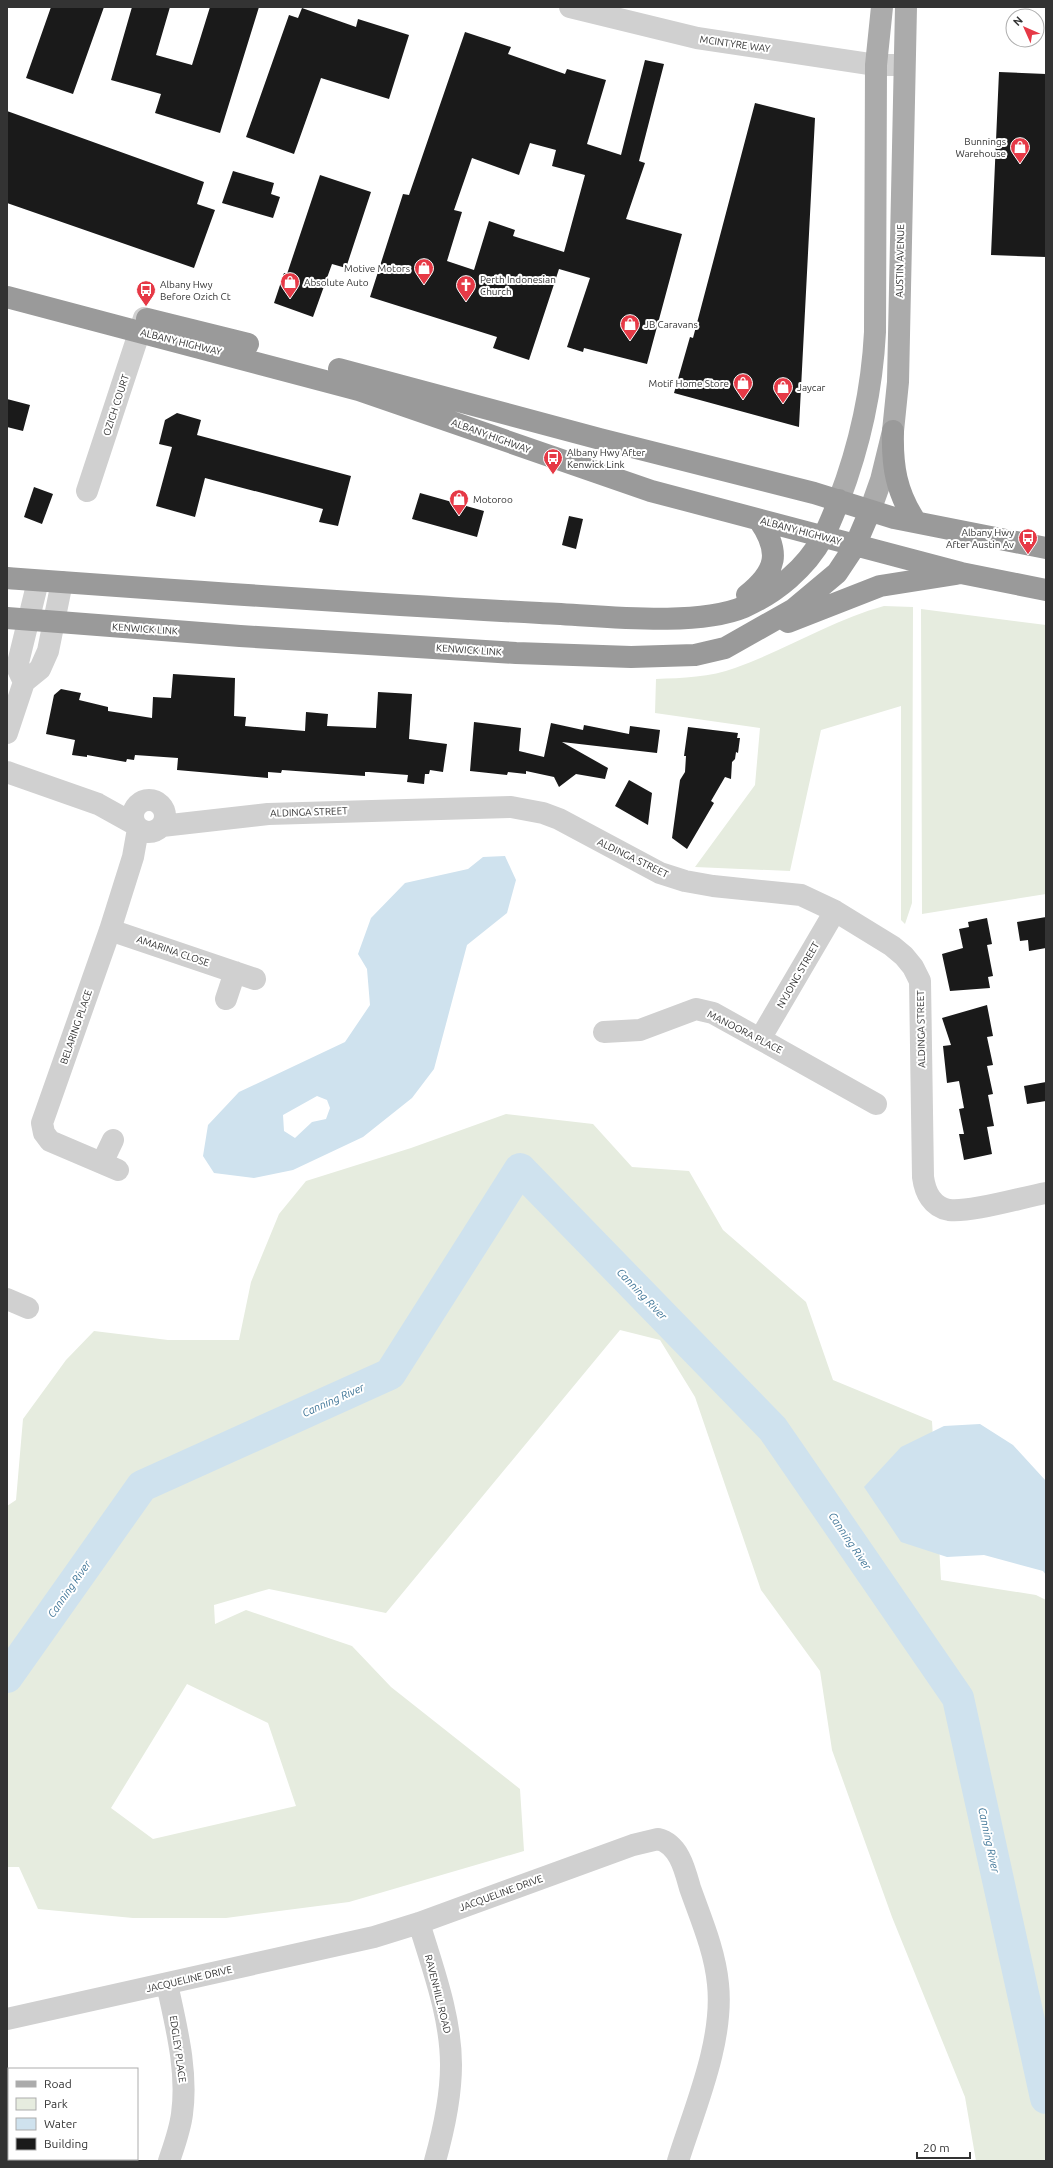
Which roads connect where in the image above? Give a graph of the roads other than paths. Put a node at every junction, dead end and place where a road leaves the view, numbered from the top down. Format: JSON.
{"nodes":[{"id":1,"x":570,"y":7,"type":"edge"},
{"id":2,"x":882,"y":7,"type":"edge"},
{"id":3,"x":906,"y":7,"type":"edge"},
{"id":4,"x":876,"y":65,"type":"junction"},
{"id":5,"x":903,"y":65,"type":"junction"},
{"id":6,"x":7,"y":281,"type":"edge"},
{"id":7,"x":7,"y":297,"type":"edge"},
{"id":8,"x":141,"y":325,"type":"junction"},
{"id":9,"x":893,"y":431,"type":"junction"},
{"id":10,"x":87,"y":491,"type":"dead end"},
{"id":11,"x":839,"y":500,"type":"junction"},
{"id":12,"x":870,"y":511,"type":"junction"},
{"id":13,"x":759,"y":520,"type":"junction"},
{"id":14,"x":916,"y":522,"type":"junction"},
{"id":15,"x":823,"y":537,"type":"junction"},
{"id":16,"x":855,"y":546,"type":"junction"},
{"id":17,"x":1046,"y":548,"type":"edge"},
{"id":18,"x":961,"y":573,"type":"junction"},
{"id":19,"x":7,"y":578,"type":"edge"},
{"id":20,"x":38,"y":581,"type":"junction"},
{"id":21,"x":62,"y":582,"type":"junction"},
{"id":22,"x":1046,"y":590,"type":"edge"},
{"id":23,"x":716,"y":614,"type":"junction"},
{"id":24,"x":17,"y":619,"type":"edge"},
{"id":25,"x":55,"y":622,"type":"junction"},
{"id":26,"x":725,"y":648,"type":"junction"},
{"id":27,"x":24,"y":682,"type":"junction"},
{"id":28,"x":7,"y":733,"type":"edge"},
{"id":29,"x":7,"y":772,"type":"edge"},
{"id":30,"x":148,"y":821,"type":"junction"},
{"id":31,"x":835,"y":911,"type":"junction"},
{"id":32,"x":110,"y":930,"type":"junction"},
{"id":33,"x":226,"y":999,"type":"dead end"},
{"id":34,"x":604,"y":1032,"type":"dead end"},
{"id":35,"x":760,"y":1039,"type":"junction"},
{"id":36,"x":876,"y":1104,"type":"dead end"},
{"id":37,"x":113,"y":1140,"type":"dead end"},
{"id":38,"x":1046,"y":1193,"type":"edge"},
{"id":39,"x":7,"y":1300,"type":"edge"},
{"id":40,"x":28,"y":1308,"type":"dead end"},
{"id":41,"x":419,"y":1923,"type":"junction"},
{"id":42,"x":167,"y":1984,"type":"junction"},
{"id":43,"x":7,"y":2019,"type":"edge"},
{"id":44,"x":169,"y":2161,"type":"edge"},
{"id":45,"x":435,"y":2161,"type":"edge"},
{"id":46,"x":678,"y":2161,"type":"edge"}],
"edges":[{"from":1,"to":4,"type":"street","name":"MCINTYRE WAY"},
{"from":2,"to":4,"type":"main road"},
{"from":3,"to":5,"type":"main road","name":"AUSTIN AVENUE"},
{"from":4,"to":5,"type":"street","name":"MCINTYRE WAY"},
{"from":4,"to":11,"type":"main road"},
{"from":5,"to":9,"type":"main road","name":"AUSTIN AVENUE"},
{"from":6,"to":8,"type":"highway","name":"ALBANY HIGHWAY"},
{"from":7,"to":8,"type":"highway","name":"ALBANY HIGHWAY"},
{"from":8,"to":10,"type":"street","name":"OZICH COURT"},
{"from":8,"to":11,"type":"highway","name":"ALBANY HIGHWAY"},
{"from":8,"to":13,"type":"highway","name":"ALBANY HIGHWAY"},
{"from":9,"to":12,"type":"main road","name":"AUSTIN AVENUE"},
{"from":9,"to":14,"type":"highway"},
{"from":11,"to":12,"type":"highway","name":"ALBANY HIGHWAY"},
{"from":11,"to":15,"type":"highway"},
{"from":12,"to":14,"type":"highway","name":"ALBANY HIGHWAY"},
{"from":12,"to":16,"type":"highway","name":"KENWICK LINK"},
{"from":13,"to":15,"type":"highway","name":"ALBANY HIGHWAY"},
{"from":13,"to":23,"type":"highway"},
{"from":14,"to":17,"type":"highway","name":"ALBANY HIGHWAY"},
{"from":15,"to":16,"type":"highway","name":"ALBANY HIGHWAY"},
{"from":15,"to":23,"type":"highway"},
{"from":16,"to":18,"type":"highway","name":"ALBANY HIGHWAY"},
{"from":16,"to":26,"type":"highway","name":"KENWICK LINK"},
{"from":18,"to":22,"type":"highway","name":"ALBANY HIGHWAY"},
{"from":18,"to":26,"type":"highway"},
{"from":19,"to":20,"type":"highway"},
{"from":20,"to":21,"type":"highway"},
{"from":20,"to":24,"type":"street"},
{"from":21,"to":23,"type":"highway"},
{"from":21,"to":25,"type":"street"},
{"from":24,"to":25,"type":"highway","name":"KENWICK LINK"},
{"from":24,"to":27,"type":"street"},
{"from":25,"to":26,"type":"highway","name":"KENWICK LINK"},
{"from":25,"to":27,"type":"street"},
{"from":27,"to":28,"type":"street"},
{"from":29,"to":30,"type":"street","name":"ALDINGA STREET"},
{"from":30,"to":31,"type":"street","name":"ALDINGA STREET"},
{"from":30,"to":32,"type":"street","name":"BELARING PLACE"},
{"from":31,"to":35,"type":"street","name":"NYJONG STREET"},
{"from":31,"to":38,"type":"street","name":"ALDINGA STREET"},
{"from":32,"to":33,"type":"street","name":"AMARINA CLOSE"},
{"from":32,"to":37,"type":"street","name":"BELARING PLACE"},
{"from":34,"to":35,"type":"street","name":"MANOORA PLACE"},
{"from":35,"to":36,"type":"street","name":"MANOORA PLACE"},
{"from":39,"to":40,"type":"street"},
{"from":41,"to":42,"type":"street","name":"JACQUELINE DRIVE"},
{"from":41,"to":45,"type":"street","name":"RAVENHILL ROAD"},
{"from":41,"to":46,"type":"street","name":"JACQUELINE DRIVE"},
{"from":42,"to":43,"type":"street","name":"JACQUELINE DRIVE"},
{"from":42,"to":44,"type":"street","name":"EDGLEY PLACE"}]}
